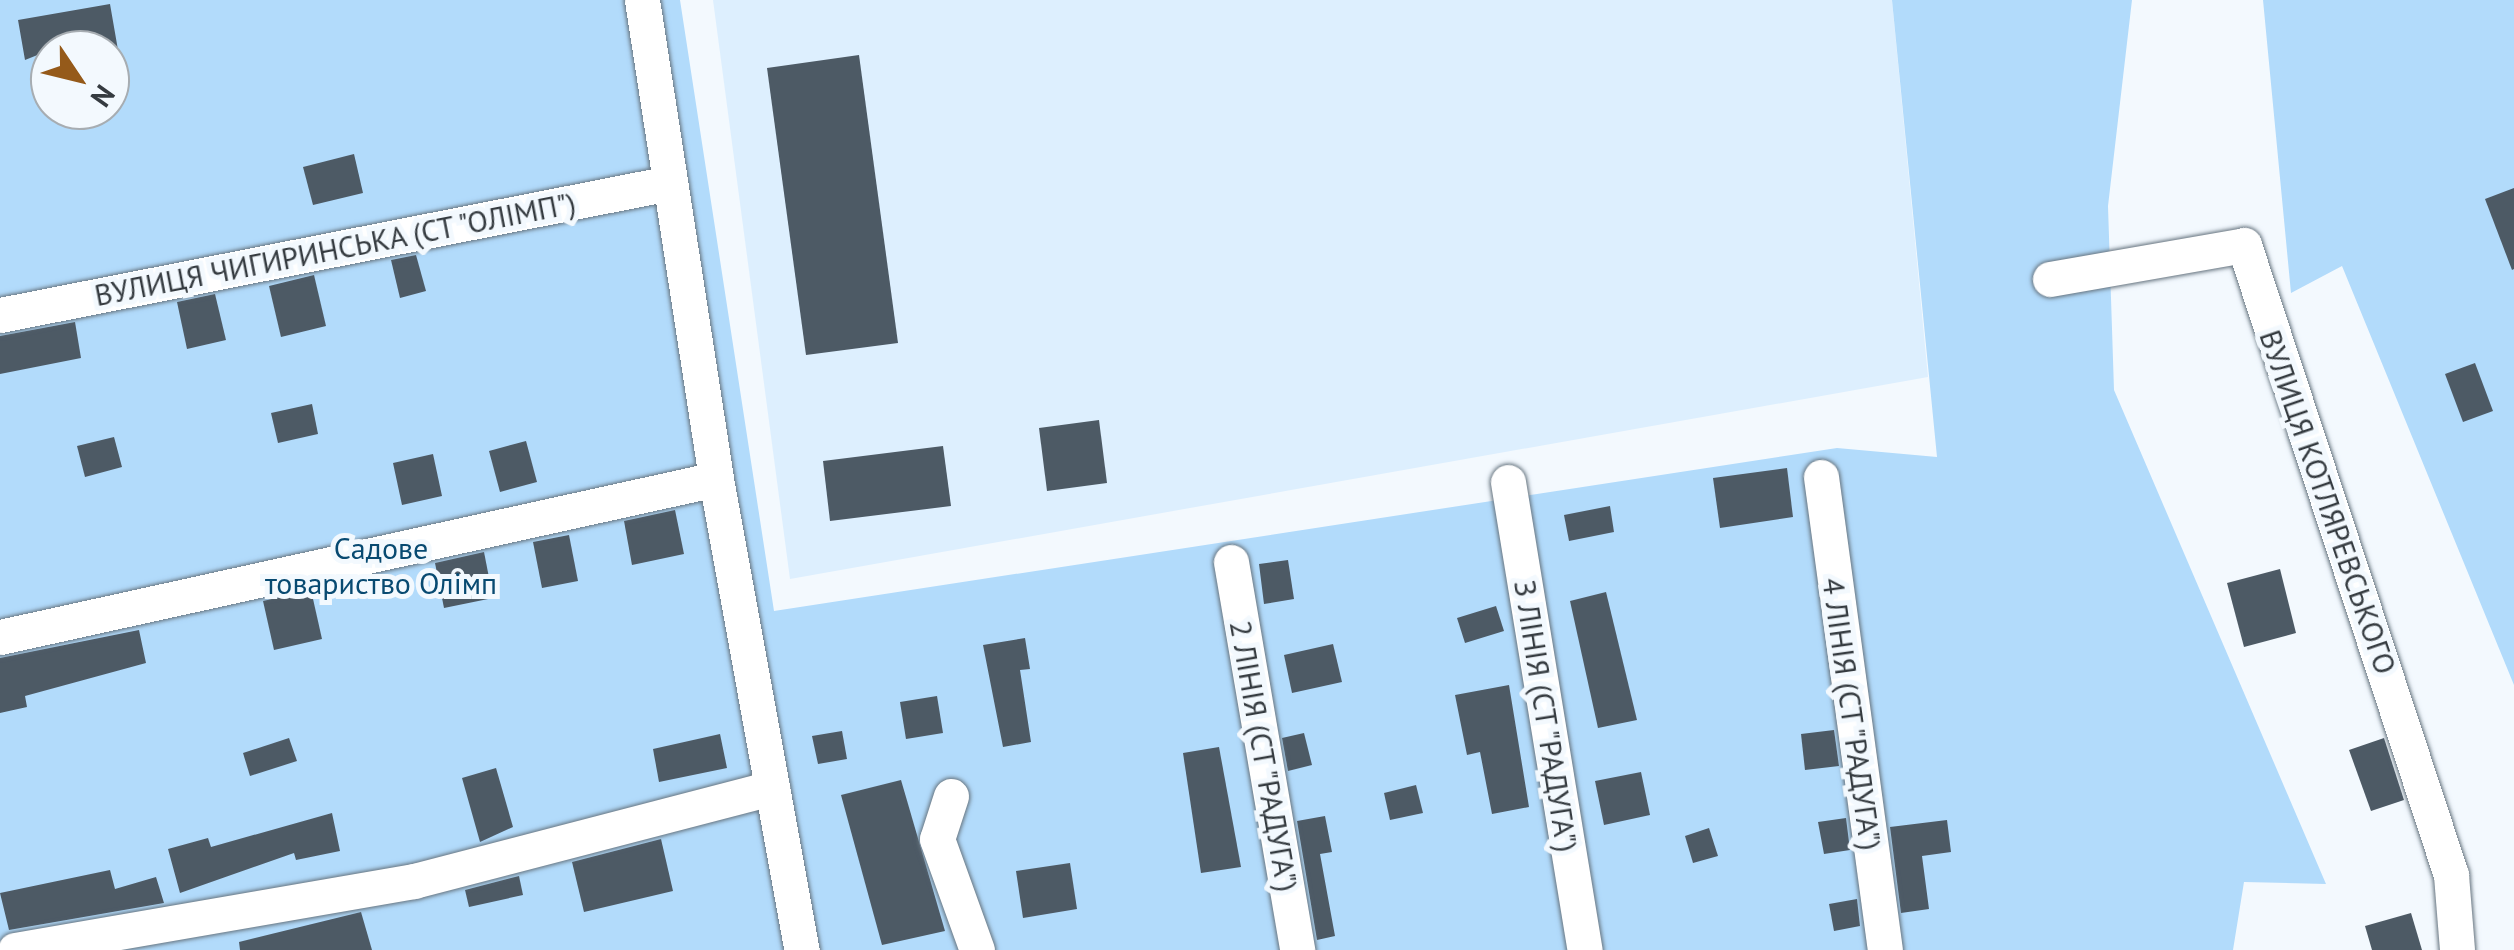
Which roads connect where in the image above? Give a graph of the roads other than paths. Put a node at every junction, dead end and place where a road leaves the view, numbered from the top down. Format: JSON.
{"nodes":[{"id":1,"x":642,"y":0,"type":"edge"},
{"id":2,"x":670,"y":182,"type":"junction"},
{"id":3,"x":2050,"y":279,"type":"dead end"},
{"id":4,"x":0,"y":316,"type":"edge"},
{"id":5,"x":1821,"y":477,"type":"dead end"},
{"id":6,"x":716,"y":479,"type":"junction"},
{"id":7,"x":1508,"y":482,"type":"dead end"},
{"id":8,"x":1231,"y":562,"type":"dead end"},
{"id":9,"x":0,"y":637,"type":"edge"},
{"id":10,"x":772,"y":788,"type":"junction"},
{"id":11,"x":951,"y":796,"type":"dead end"},
{"id":12,"x":15,"y":950,"type":"edge"},
{"id":13,"x":802,"y":950,"type":"edge"},
{"id":14,"x":977,"y":950,"type":"edge"},
{"id":15,"x":1297,"y":950,"type":"edge"},
{"id":16,"x":1585,"y":950,"type":"edge"},
{"id":17,"x":1886,"y":950,"type":"edge"},
{"id":18,"x":2457,"y":950,"type":"edge"}],
"edges":[{"from":1,"to":2,"type":"street"},
{"from":2,"to":4,"type":"street","name":"ВУЛИЦЯ ЧИГИРИНСЬКА (СТ \"ОЛІМП\")"},
{"from":2,"to":6,"type":"street"},
{"from":3,"to":18,"type":"street","name":"ВУЛИЦЯ КОТЛЯРЕВСЬКОГО"},
{"from":5,"to":17,"type":"street","name":"4 ЛІНІЯ (СТ \"РАДУГА\")"},
{"from":6,"to":9,"type":"street"},
{"from":6,"to":10,"type":"street"},
{"from":7,"to":16,"type":"street","name":"З ЛІНІЯ (СТ \"РАДУГА\")"},
{"from":8,"to":15,"type":"street","name":"2 ЛІНІЯ (СТ \"РАДУГА\")"},
{"from":10,"to":12,"type":"street"},
{"from":10,"to":13,"type":"street"},
{"from":11,"to":14,"type":"street"}]}
